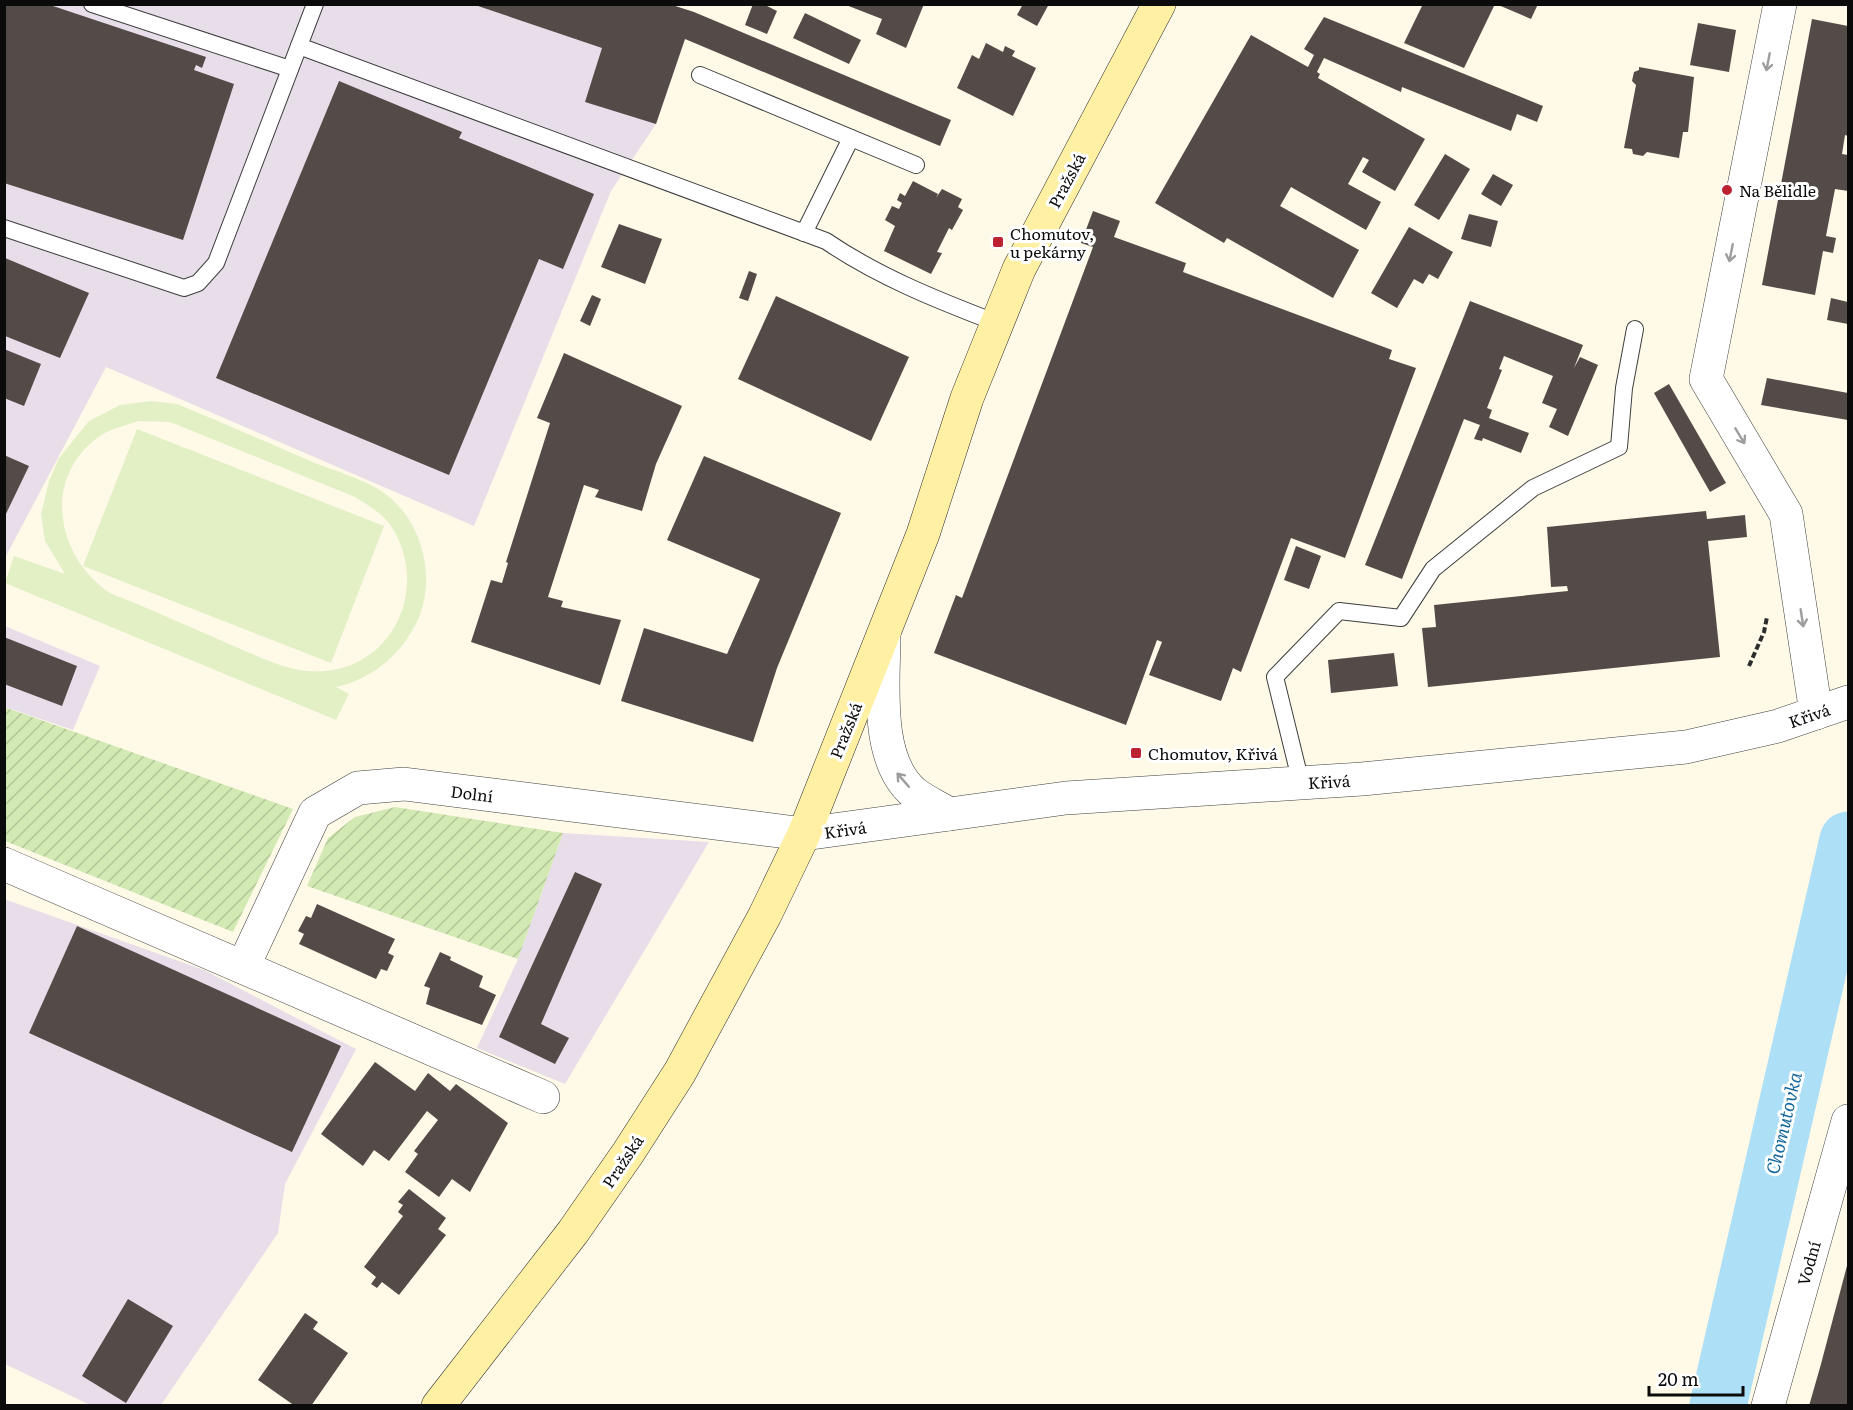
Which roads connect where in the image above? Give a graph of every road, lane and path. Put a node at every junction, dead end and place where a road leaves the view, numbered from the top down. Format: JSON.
{"nodes":[{"id":1,"x":92,"y":4,"type":"edge"},
{"id":2,"x":315,"y":4,"type":"edge"},
{"id":3,"x":1159,"y":4,"type":"edge"},
{"id":4,"x":1780,"y":4,"type":"edge"},
{"id":5,"x":299,"y":46,"type":"junction"},
{"id":6,"x":290,"y":69,"type":"junction"},
{"id":7,"x":700,"y":75,"type":"dead end"},
{"id":8,"x":851,"y":138,"type":"junction"},
{"id":9,"x":916,"y":165,"type":"dead end"},
{"id":10,"x":4,"y":228,"type":"edge"},
{"id":11,"x":804,"y":233,"type":"junction"},
{"id":12,"x":998,"y":323,"type":"junction"},
{"id":13,"x":1635,"y":328,"type":"dead end"},
{"id":14,"x":1767,"y":616,"type":"dead end"},
{"id":15,"x":884,"y":633,"type":"junction"},
{"id":16,"x":1749,"y":666,"type":"dead end"},
{"id":17,"x":1848,"y":702,"type":"edge"},
{"id":18,"x":1816,"y":713,"type":"junction"},
{"id":19,"x":1301,"y":783,"type":"junction"},
{"id":20,"x":949,"y":814,"type":"junction"},
{"id":21,"x":804,"y":834,"type":"junction"},
{"id":22,"x":4,"y":864,"type":"edge"},
{"id":23,"x":243,"y":967,"type":"junction"},
{"id":24,"x":543,"y":1097,"type":"dead end"},
{"id":25,"x":1848,"y":1120,"type":"edge"},
{"id":26,"x":438,"y":1406,"type":"edge"},
{"id":27,"x":1768,"y":1406,"type":"edge"}],
"edges":[{"from":1,"to":6,"type":"lane"},
{"from":2,"to":5,"type":"lane"},
{"from":3,"to":12,"type":"main road","name":"Pražská"},
{"from":4,"to":18,"type":"street","one_way":true},
{"from":5,"to":6,"type":"lane"},
{"from":5,"to":11,"type":"lane"},
{"from":6,"to":10,"type":"lane"},
{"from":7,"to":8,"type":"lane"},
{"from":8,"to":9,"type":"lane"},
{"from":8,"to":11,"type":"lane"},
{"from":11,"to":12,"type":"lane"},
{"from":12,"to":15,"type":"main road","name":"Pražská"},
{"from":13,"to":19,"type":"lane"},
{"from":14,"to":16,"type":"path"},
{"from":20,"to":15,"type":"street","one_way":true},
{"from":15,"to":21,"type":"main road","name":"Pražská"},
{"from":17,"to":18,"type":"street","name":"Křivá"},
{"from":18,"to":19,"type":"street","name":"Křivá"},
{"from":19,"to":20,"type":"street","name":"Křivá"},
{"from":20,"to":21,"type":"street","name":"Křivá"},
{"from":21,"to":23,"type":"street","name":"Dolní"},
{"from":21,"to":26,"type":"main road","name":"Pražská"},
{"from":22,"to":23,"type":"street"},
{"from":23,"to":24,"type":"street"},
{"from":25,"to":27,"type":"street","name":"Vodní"}]}
